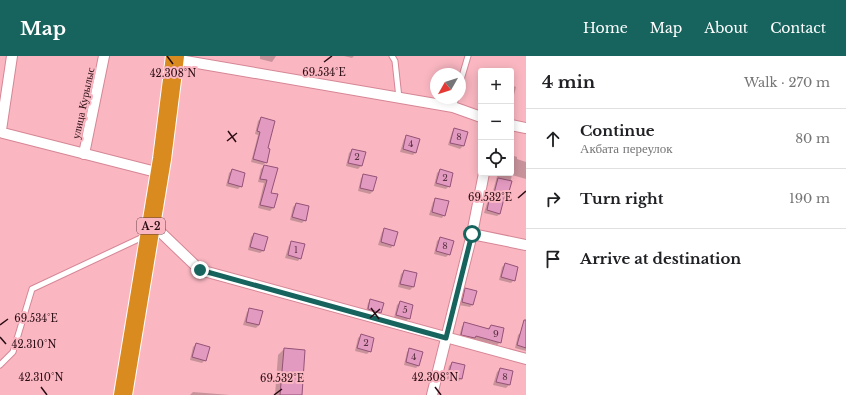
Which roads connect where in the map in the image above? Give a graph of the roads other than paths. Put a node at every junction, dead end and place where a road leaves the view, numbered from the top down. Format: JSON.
{"nodes":[{"id":1,"x":12,"y":56,"type":"edge"},
{"id":2,"x":104,"y":56,"type":"edge"},
{"id":3,"x":392,"y":56,"type":"edge"},
{"id":4,"x":468,"y":56,"type":"edge"},
{"id":5,"x":175,"y":58,"type":"edge"},
{"id":6,"x":464,"y":68,"type":"edge"},
{"id":7,"x":399,"y":98,"type":"junction"},
{"id":8,"x":430,"y":101,"type":"edge"},
{"id":9,"x":456,"y":104,"type":"edge"},
{"id":10,"x":478,"y":115,"type":"edge"},
{"id":11,"x":514,"y":126,"type":"edge"},
{"id":12,"x":526,"y":128,"type":"edge"},
{"id":13,"x":84,"y":154,"type":"junction"},
{"id":14,"x":160,"y":173,"type":"junction"},
{"id":15,"x":483,"y":176,"type":"edge"},
{"id":16,"x":150,"y":228,"type":"junction"},
{"id":17,"x":472,"y":234,"type":"junction"},
{"id":18,"x":526,"y":245,"type":"edge"},
{"id":19,"x":446,"y":338,"type":"junction"},
{"id":20,"x":526,"y":359,"type":"edge"},
{"id":21,"x":0,"y":365,"type":"edge"},
{"id":22,"x":123,"y":395,"type":"edge"},
{"id":23,"x":432,"y":395,"type":"edge"}],
"edges":[{"from":1,"to":13,"type":"street"},
{"from":2,"to":13,"type":"street","name":"улица Курылыс"},
{"from":3,"to":7,"type":"lane"},
{"from":4,"to":6,"type":"lane"},
{"from":5,"to":7,"type":"street"},
{"from":5,"to":14,"type":"highway","number":"A-2"},
{"from":7,"to":8,"type":"street"},
{"from":9,"to":10,"type":"street"},
{"from":11,"to":12,"type":"street"},
{"from":13,"to":14,"type":"street"},
{"from":14,"to":16,"type":"highway","number":"A-2"},
{"from":15,"to":17,"type":"street"},
{"from":16,"to":19,"type":"street"},
{"from":16,"to":21,"type":"lane"},
{"from":16,"to":22,"type":"highway","number":"A-2"},
{"from":17,"to":18,"type":"street"},
{"from":17,"to":19,"type":"street"},
{"from":19,"to":20,"type":"street"},
{"from":19,"to":23,"type":"street"}]}
